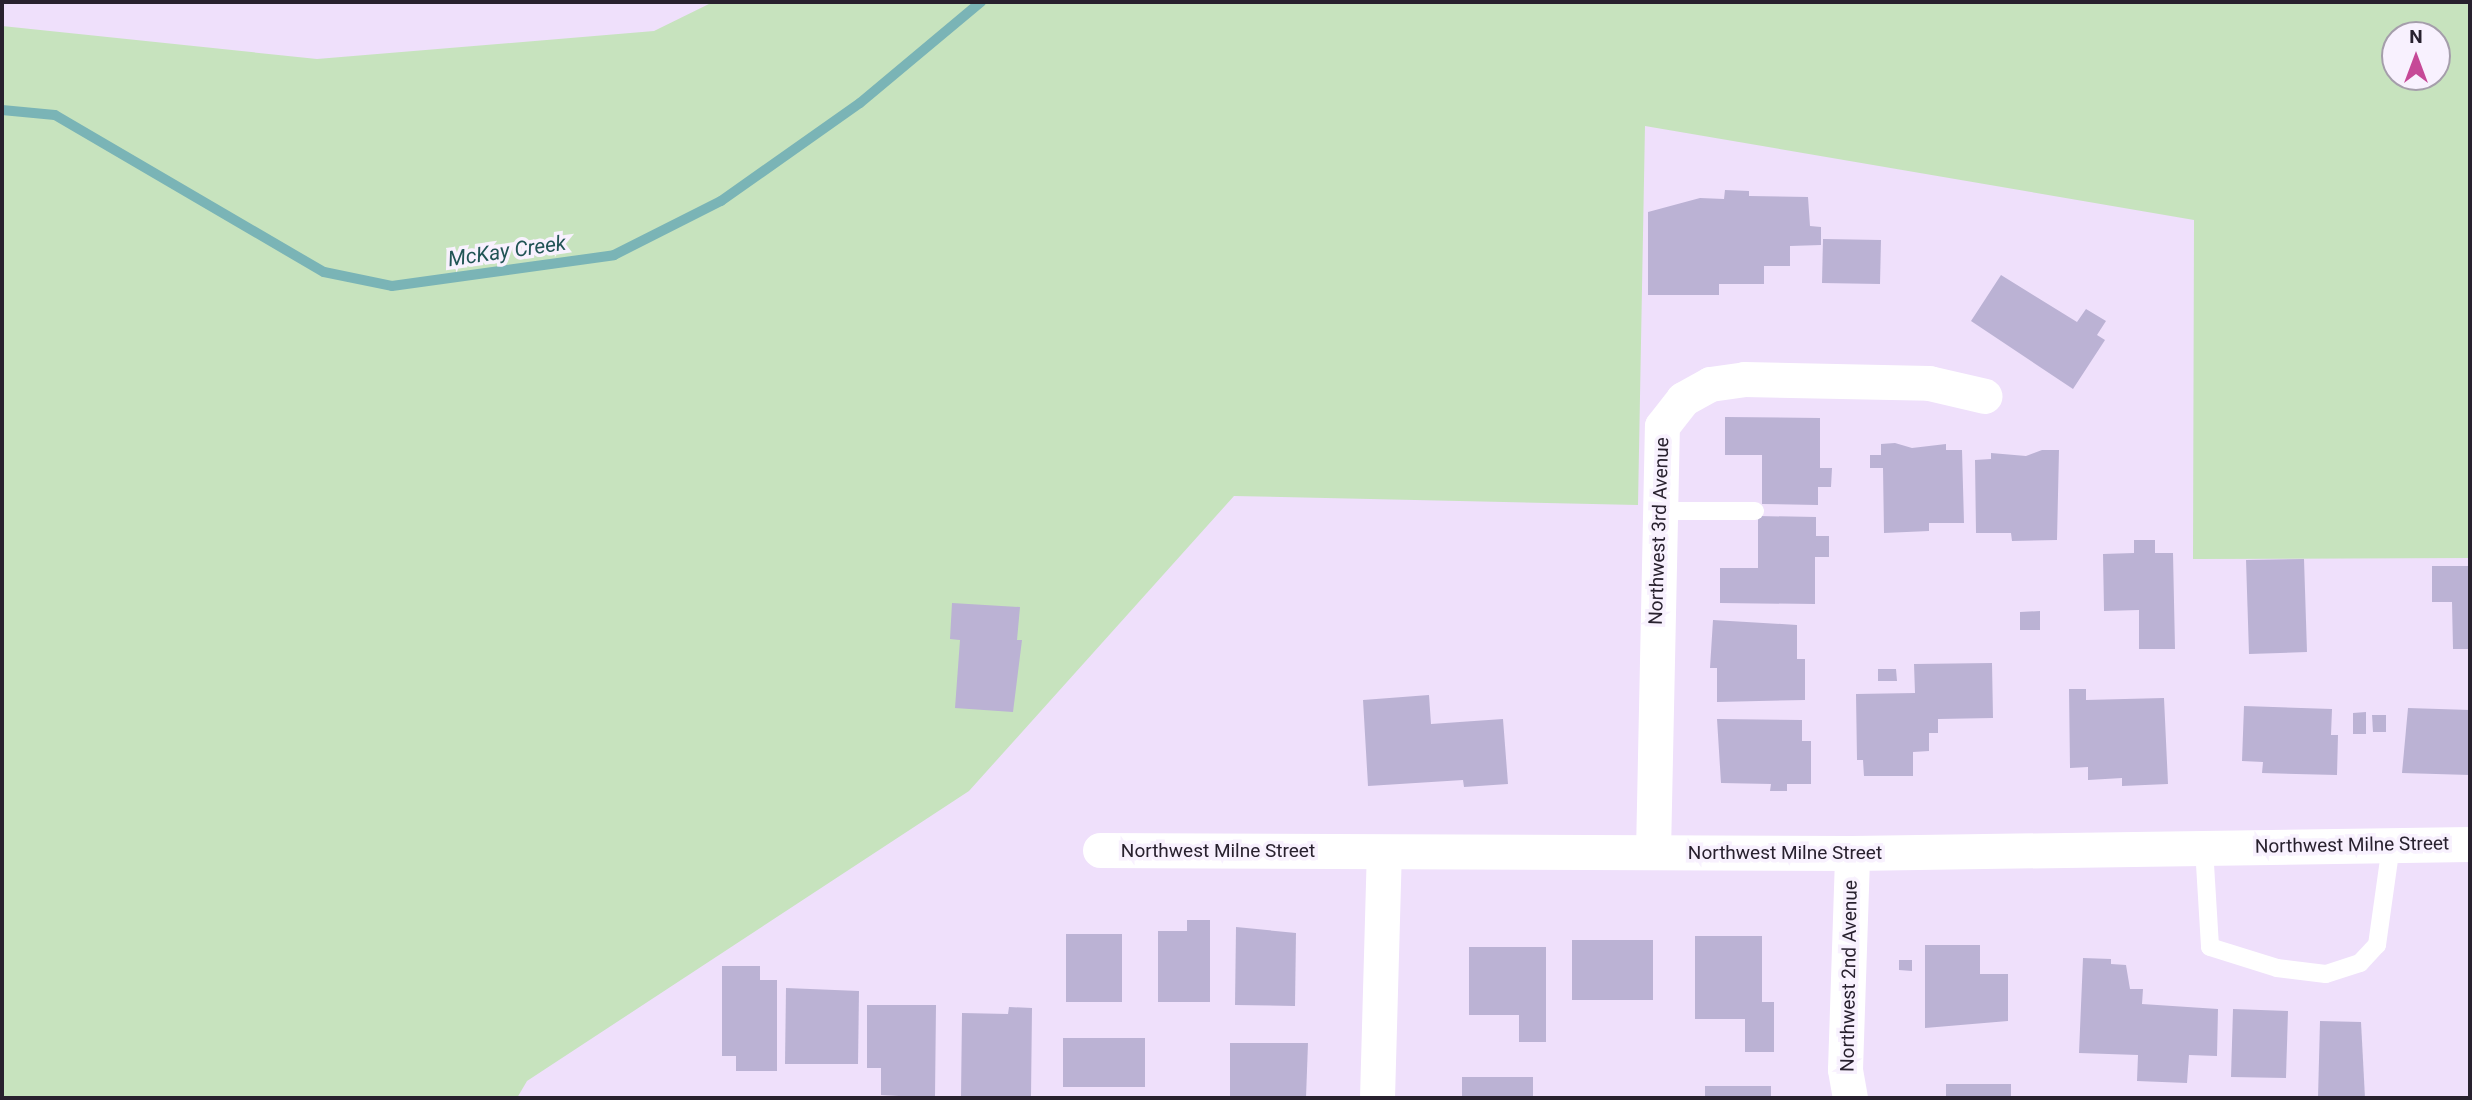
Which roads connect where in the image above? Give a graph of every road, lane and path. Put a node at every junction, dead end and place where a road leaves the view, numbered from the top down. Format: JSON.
{"nodes":[{"id":1,"x":1985,"y":396,"type":"dead end"},
{"id":2,"x":1658,"y":511,"type":"junction"},
{"id":3,"x":1755,"y":511,"type":"dead end"},
{"id":4,"x":2470,"y":844,"type":"edge"},
{"id":5,"x":2391,"y":845,"type":"junction"},
{"id":6,"x":2204,"y":848,"type":"junction"},
{"id":7,"x":1100,"y":850,"type":"dead end"},
{"id":8,"x":1653,"y":852,"type":"junction"},
{"id":9,"x":1384,"y":853,"type":"junction"},
{"id":10,"x":1852,"y":853,"type":"junction"},
{"id":11,"x":1377,"y":1098,"type":"edge"},
{"id":12,"x":1850,"y":1098,"type":"edge"}],
"edges":[{"from":1,"to":2,"type":"street","name":"Northwest 3rd Avenue"},
{"from":2,"to":3,"type":"lane"},
{"from":2,"to":8,"type":"street","name":"Northwest 3rd Avenue"},
{"from":4,"to":5,"type":"street","name":"Northwest Milne Street"},
{"from":5,"to":6,"type":"street","name":"Northwest Milne Street"},
{"from":5,"to":6,"type":"lane"},
{"from":6,"to":10,"type":"street","name":"Northwest Milne Street"},
{"from":7,"to":9,"type":"street","name":"Northwest Milne Street"},
{"from":8,"to":9,"type":"street","name":"Northwest Milne Street"},
{"from":8,"to":10,"type":"street","name":"Northwest Milne Street"},
{"from":9,"to":11,"type":"street"},
{"from":10,"to":12,"type":"street","name":"Northwest 2nd Avenue"}]}
